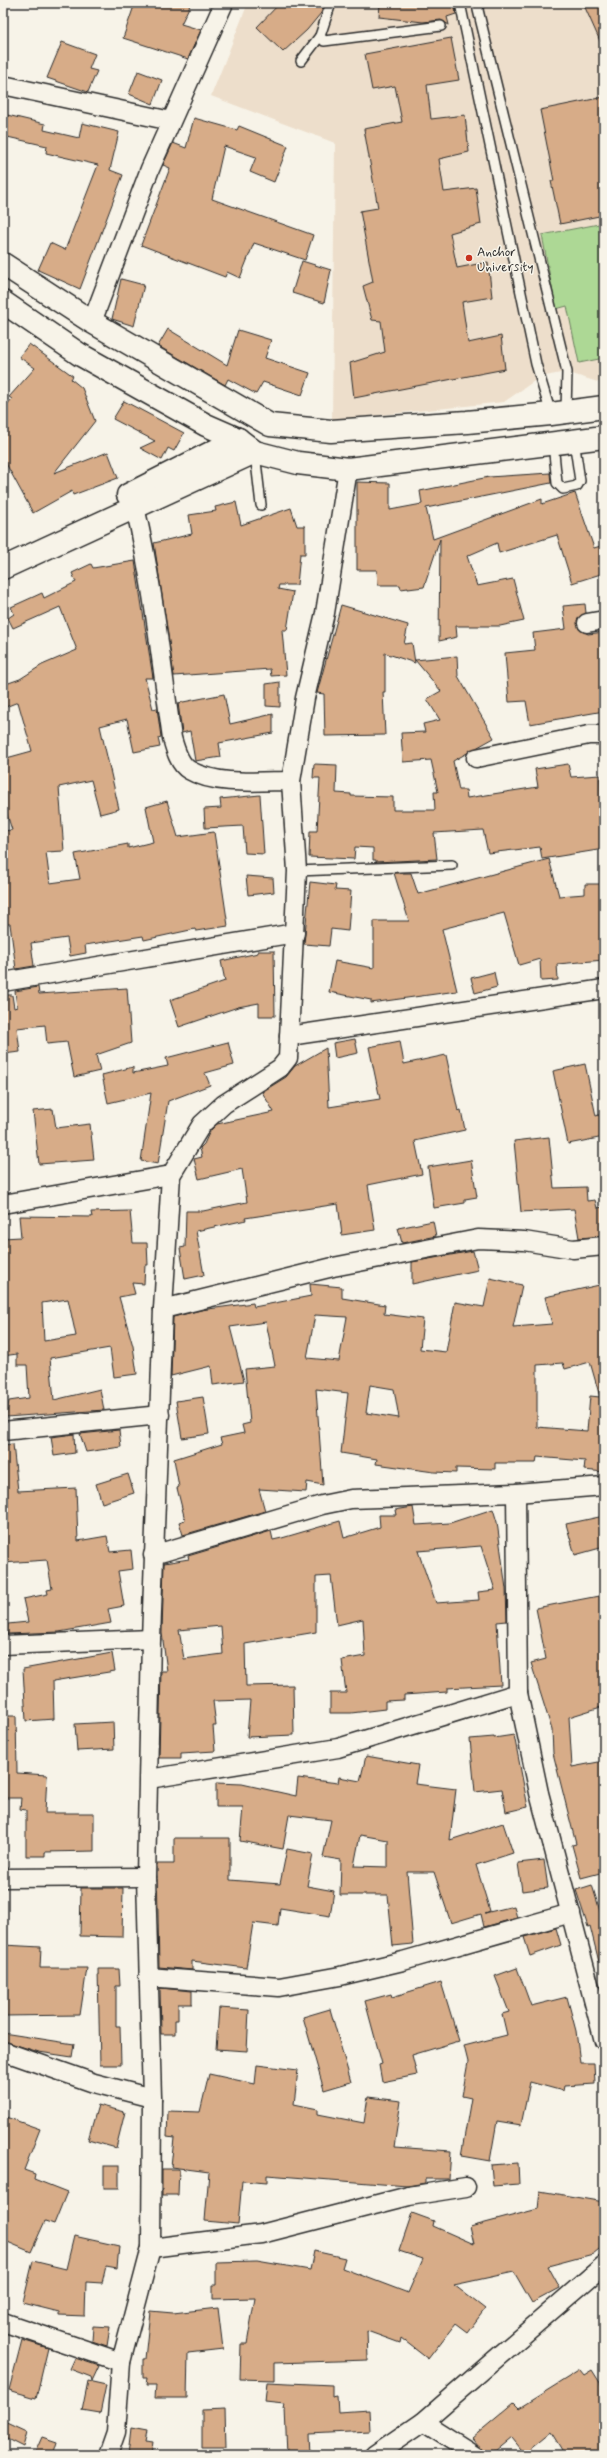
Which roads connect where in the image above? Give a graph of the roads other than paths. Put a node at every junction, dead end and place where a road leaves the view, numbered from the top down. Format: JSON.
{"nodes":[{"id":1,"x":224,"y":3,"type":"edge"},
{"id":2,"x":331,"y":3,"type":"edge"},
{"id":3,"x":460,"y":3,"type":"edge"},
{"id":4,"x":479,"y":3,"type":"edge"},
{"id":5,"x":440,"y":26,"type":"dead end"},
{"id":6,"x":320,"y":36,"type":"junction"},
{"id":7,"x":301,"y":61,"type":"dead end"},
{"id":8,"x":3,"y":85,"type":"edge"},
{"id":9,"x":171,"y":121,"type":"junction"},
{"id":10,"x":3,"y":264,"type":"edge"},
{"id":11,"x":3,"y":302,"type":"edge"},
{"id":12,"x":92,"y":322,"type":"junction"},
{"id":13,"x":604,"y":406,"type":"edge"},
{"id":14,"x":558,"y":413,"type":"junction"},
{"id":15,"x":604,"y":437,"type":"edge"},
{"id":16,"x":238,"y":439,"type":"junction"},
{"id":17,"x":574,"y":440,"type":"junction"},
{"id":18,"x":553,"y":443,"type":"junction"},
{"id":19,"x":255,"y":452,"type":"junction"},
{"id":20,"x":348,"y":469,"type":"junction"},
{"id":21,"x":261,"y":505,"type":"dead end"},
{"id":22,"x":135,"y":507,"type":"junction"},
{"id":23,"x":3,"y":553,"type":"edge"},
{"id":24,"x":3,"y":568,"type":"edge"},
{"id":25,"x":604,"y":734,"type":"edge"},
{"id":26,"x":476,"y":758,"type":"dead end"},
{"id":27,"x":291,"y":781,"type":"junction"},
{"id":28,"x":452,"y":865,"type":"dead end"},
{"id":29,"x":297,"y":870,"type":"junction"},
{"id":30,"x":295,"y":933,"type":"junction"},
{"id":31,"x":3,"y":982,"type":"edge"},
{"id":32,"x":604,"y":989,"type":"edge"},
{"id":33,"x":289,"y":1036,"type":"junction"},
{"id":34,"x":171,"y":1175,"type":"junction"},
{"id":35,"x":3,"y":1204,"type":"edge"},
{"id":36,"x":604,"y":1246,"type":"edge"},
{"id":37,"x":163,"y":1309,"type":"junction"},
{"id":38,"x":160,"y":1416,"type":"junction"},
{"id":39,"x":3,"y":1432,"type":"edge"},
{"id":40,"x":604,"y":1486,"type":"edge"},
{"id":41,"x":516,"y":1493,"type":"junction"},
{"id":42,"x":153,"y":1555,"type":"junction"},
{"id":43,"x":151,"y":1639,"type":"junction"},
{"id":44,"x":3,"y":1645,"type":"edge"},
{"id":45,"x":518,"y":1693,"type":"junction"},
{"id":46,"x":149,"y":1779,"type":"junction"},
{"id":47,"x":146,"y":1877,"type":"junction"},
{"id":48,"x":3,"y":1878,"type":"edge"},
{"id":49,"x":571,"y":1913,"type":"junction"},
{"id":50,"x":148,"y":1977,"type":"junction"},
{"id":51,"x":604,"y":2041,"type":"edge"},
{"id":52,"x":3,"y":2051,"type":"edge"},
{"id":53,"x":152,"y":2098,"type":"junction"},
{"id":54,"x":466,"y":2188,"type":"dead end"},
{"id":55,"x":151,"y":2248,"type":"junction"},
{"id":56,"x":604,"y":2265,"type":"edge"},
{"id":57,"x":3,"y":2322,"type":"edge"},
{"id":58,"x":120,"y":2362,"type":"junction"},
{"id":59,"x":423,"y":2422,"type":"junction"},
{"id":60,"x":108,"y":2455,"type":"edge"},
{"id":61,"x":375,"y":2455,"type":"edge"},
{"id":62,"x":475,"y":2455,"type":"edge"}],
"edges":[{"from":1,"to":9,"type":"street"},
{"from":2,"to":6,"type":"lane"},
{"from":3,"to":14,"type":"lane"},
{"from":4,"to":14,"type":"lane"},
{"from":5,"to":6,"type":"lane"},
{"from":6,"to":7,"type":"lane"},
{"from":8,"to":9,"type":"street"},
{"from":9,"to":12,"type":"street"},
{"from":10,"to":12,"type":"street"},
{"from":11,"to":16,"type":"street"},
{"from":12,"to":14,"type":"street"},
{"from":13,"to":14,"type":"street"},
{"from":15,"to":17,"type":"street"},
{"from":16,"to":19,"type":"street"},
{"from":16,"to":23,"type":"street"},
{"from":17,"to":18,"type":"street"},
{"from":17,"to":18,"type":"lane"},
{"from":18,"to":20,"type":"street"},
{"from":19,"to":20,"type":"street"},
{"from":19,"to":21,"type":"lane"},
{"from":19,"to":22,"type":"street"},
{"from":20,"to":27,"type":"street"},
{"from":22,"to":24,"type":"street"},
{"from":22,"to":27,"type":"street"},
{"from":25,"to":26,"type":"street"},
{"from":27,"to":29,"type":"street"},
{"from":28,"to":29,"type":"lane"},
{"from":29,"to":30,"type":"street"},
{"from":30,"to":31,"type":"street"},
{"from":30,"to":33,"type":"street"},
{"from":32,"to":33,"type":"street"},
{"from":33,"to":34,"type":"street"},
{"from":34,"to":35,"type":"street"},
{"from":34,"to":37,"type":"street"},
{"from":36,"to":37,"type":"street"},
{"from":37,"to":38,"type":"street"},
{"from":38,"to":39,"type":"street"},
{"from":38,"to":42,"type":"street"},
{"from":40,"to":41,"type":"street"},
{"from":41,"to":42,"type":"street"},
{"from":41,"to":45,"type":"street"},
{"from":42,"to":43,"type":"street"},
{"from":43,"to":44,"type":"street"},
{"from":43,"to":46,"type":"street"},
{"from":45,"to":46,"type":"street"},
{"from":45,"to":49,"type":"street"},
{"from":46,"to":47,"type":"street"},
{"from":47,"to":48,"type":"street"},
{"from":47,"to":50,"type":"street"},
{"from":49,"to":50,"type":"street"},
{"from":49,"to":51,"type":"street"},
{"from":50,"to":53,"type":"street"},
{"from":52,"to":53,"type":"street"},
{"from":53,"to":55,"type":"street"},
{"from":54,"to":55,"type":"street"},
{"from":55,"to":58,"type":"street"},
{"from":56,"to":59,"type":"street"},
{"from":57,"to":58,"type":"street"},
{"from":58,"to":60,"type":"street"},
{"from":59,"to":61,"type":"street"},
{"from":59,"to":62,"type":"street"}]}
